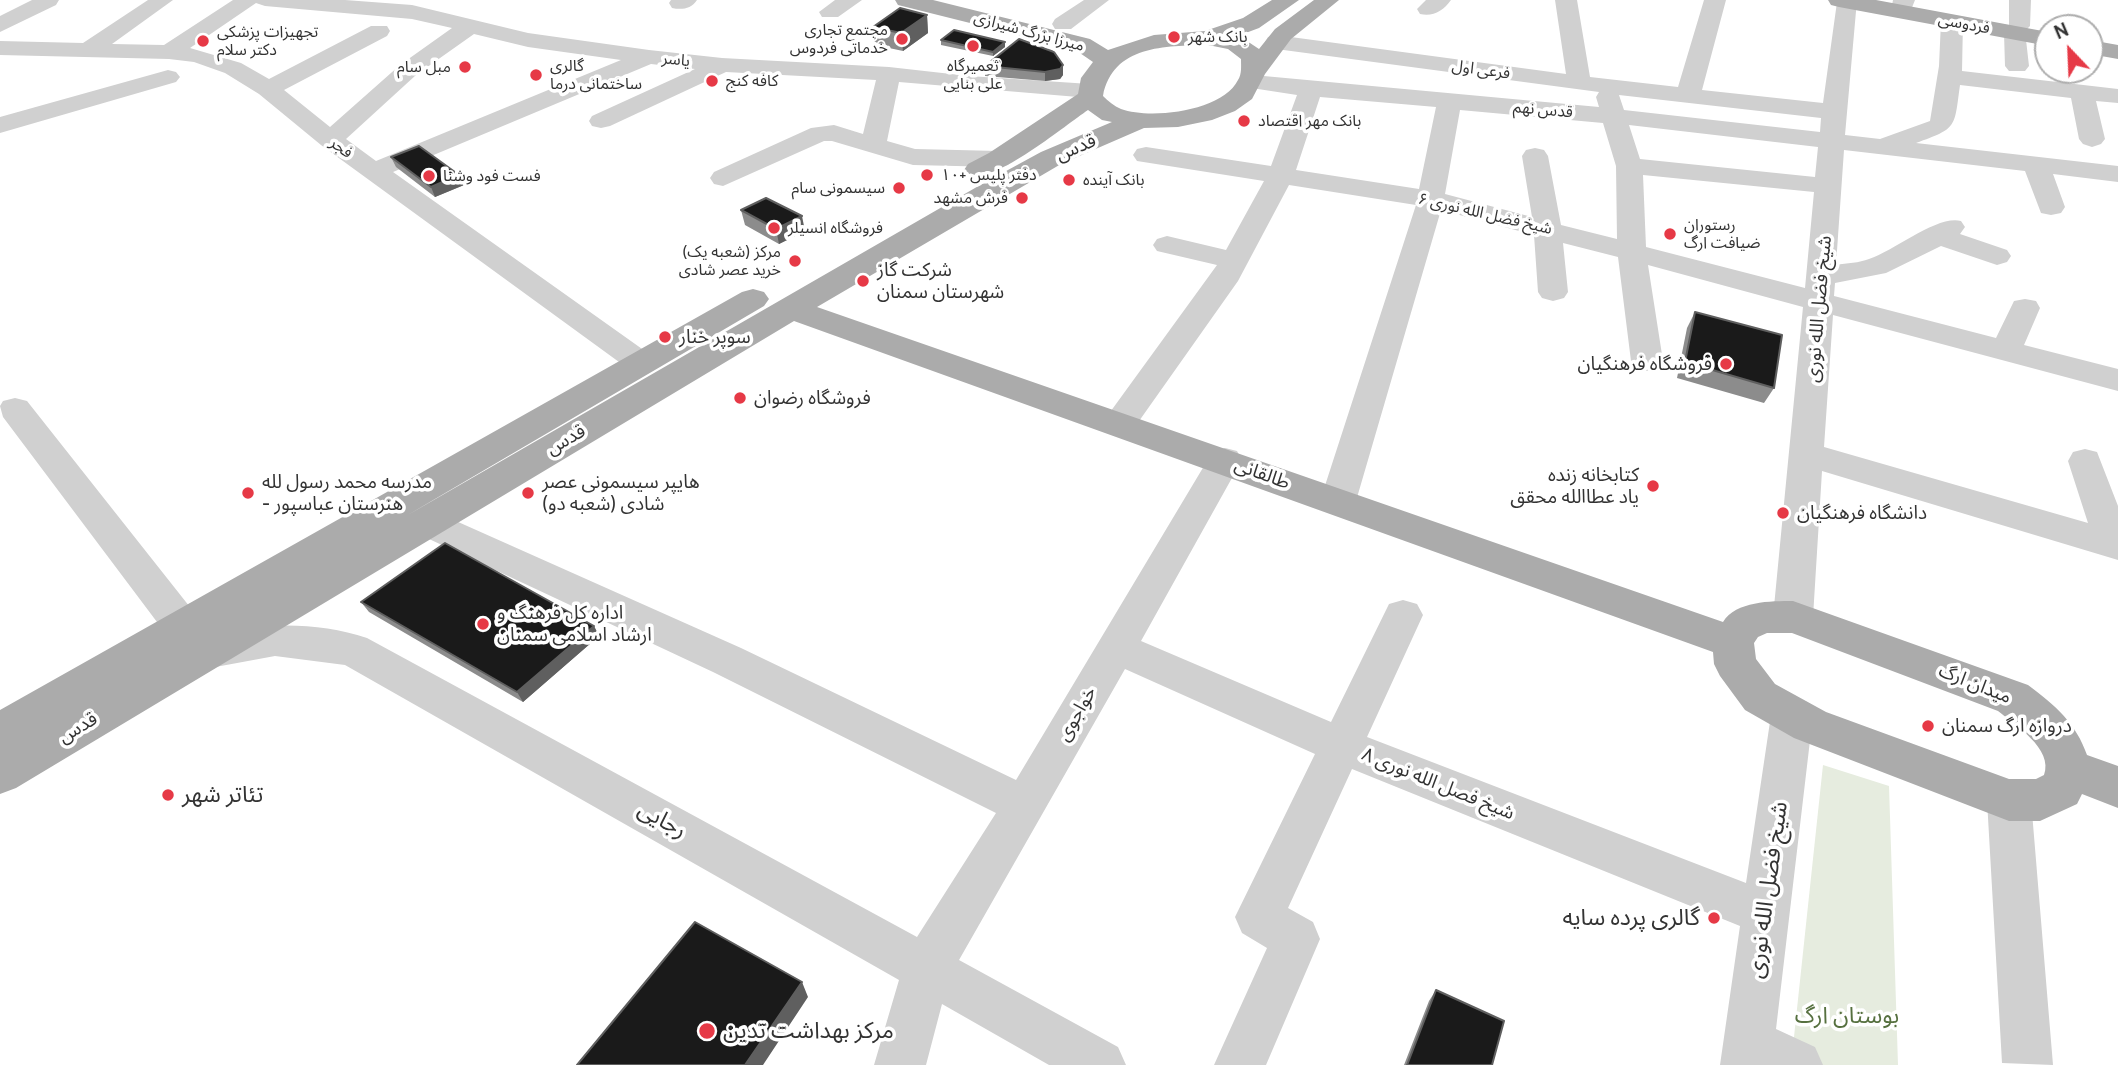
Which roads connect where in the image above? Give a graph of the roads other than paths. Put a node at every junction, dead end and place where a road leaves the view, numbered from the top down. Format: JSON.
{"nodes":[{"id":1,"x":48,"y":0,"type":"edge"},
{"id":2,"x":162,"y":0,"type":"edge"},
{"id":3,"x":248,"y":0,"type":"edge"},
{"id":4,"x":265,"y":0,"type":"edge"},
{"id":5,"x":438,"y":0,"type":"edge"},
{"id":6,"x":851,"y":0,"type":"edge"},
{"id":7,"x":906,"y":0,"type":"edge"},
{"id":8,"x":967,"y":0,"type":"edge"},
{"id":9,"x":1098,"y":0,"type":"edge"},
{"id":10,"x":1289,"y":0,"type":"edge"},
{"id":11,"x":1328,"y":0,"type":"edge"},
{"id":12,"x":1566,"y":0,"type":"edge"},
{"id":13,"x":1715,"y":0,"type":"edge"},
{"id":14,"x":1879,"y":0,"type":"edge"},
{"id":15,"x":2020,"y":0,"type":"edge"},
{"id":16,"x":1845,"y":1,"type":"edge"},
{"id":17,"x":318,"y":2,"type":"edge"},
{"id":18,"x":1903,"y":2,"type":"edge"},
{"id":19,"x":953,"y":5,"type":"edge"},
{"id":20,"x":412,"y":12,"type":"junction"},
{"id":21,"x":831,"y":12,"type":"dead end"},
{"id":22,"x":1952,"y":21,"type":"junction"},
{"id":23,"x":1063,"y":24,"type":"junction"},
{"id":24,"x":0,"y":25,"type":"edge"},
{"id":25,"x":471,"y":25,"type":"junction"},
{"id":26,"x":2017,"y":30,"type":"junction"},
{"id":27,"x":2034,"y":31,"type":"edge"},
{"id":28,"x":326,"y":32,"type":"dead end"},
{"id":29,"x":2034,"y":35,"type":"edge"},
{"id":30,"x":370,"y":37,"type":"junction"},
{"id":31,"x":1208,"y":38,"type":"junction"},
{"id":32,"x":1156,"y":42,"type":"junction"},
{"id":33,"x":1276,"y":42,"type":"junction"},
{"id":34,"x":0,"y":48,"type":"edge"},
{"id":35,"x":91,"y":48,"type":"junction"},
{"id":36,"x":649,"y":57,"type":"junction"},
{"id":37,"x":1106,"y":62,"type":"junction"},
{"id":38,"x":168,"y":64,"type":"junction"},
{"id":39,"x":722,"y":65,"type":"junction"},
{"id":40,"x":2017,"y":66,"type":"dead end"},
{"id":41,"x":233,"y":68,"type":"junction"},
{"id":42,"x":408,"y":70,"type":"junction"},
{"id":43,"x":889,"y":74,"type":"junction"},
{"id":44,"x":1255,"y":76,"type":"junction"},
{"id":45,"x":1950,"y":77,"type":"junction"},
{"id":46,"x":1579,"y":83,"type":"junction"},
{"id":47,"x":1605,"y":85,"type":"junction"},
{"id":48,"x":268,"y":89,"type":"junction"},
{"id":49,"x":1311,"y":89,"type":"junction"},
{"id":50,"x":2081,"y":90,"type":"junction"},
{"id":51,"x":1090,"y":94,"type":"junction"},
{"id":52,"x":1688,"y":94,"type":"junction"},
{"id":53,"x":2118,"y":96,"type":"edge"},
{"id":54,"x":1450,"y":102,"type":"junction"},
{"id":55,"x":1613,"y":116,"type":"junction"},
{"id":56,"x":1139,"y":120,"type":"junction"},
{"id":57,"x":601,"y":121,"type":"dead end"},
{"id":58,"x":0,"y":125,"type":"edge"},
{"id":59,"x":1049,"y":126,"type":"junction"},
{"id":60,"x":1833,"y":127,"type":"junction"},
{"id":61,"x":2092,"y":139,"type":"dead end"},
{"id":62,"x":330,"y":140,"type":"junction"},
{"id":63,"x":1089,"y":143,"type":"junction"},
{"id":64,"x":873,"y":144,"type":"junction"},
{"id":65,"x":1881,"y":147,"type":"junction"},
{"id":66,"x":1146,"y":155,"type":"dead end"},
{"id":67,"x":1535,"y":156,"type":"dead end"},
{"id":68,"x":999,"y":159,"type":"junction"},
{"id":69,"x":2036,"y":165,"type":"junction"},
{"id":70,"x":1629,"y":166,"type":"junction"},
{"id":71,"x":373,"y":171,"type":"junction"},
{"id":72,"x":2118,"y":174,"type":"edge"},
{"id":73,"x":1280,"y":177,"type":"junction"},
{"id":74,"x":723,"y":178,"type":"dead end"},
{"id":75,"x":1830,"y":186,"type":"junction"},
{"id":76,"x":1431,"y":199,"type":"junction"},
{"id":77,"x":2051,"y":207,"type":"dead end"},
{"id":78,"x":1548,"y":228,"type":"junction"},
{"id":79,"x":1167,"y":245,"type":"dead end"},
{"id":80,"x":1632,"y":253,"type":"junction"},
{"id":81,"x":1997,"y":256,"type":"dead end"},
{"id":82,"x":1234,"y":260,"type":"junction"},
{"id":83,"x":1820,"y":289,"type":"junction"},
{"id":84,"x":1553,"y":292,"type":"dead end"},
{"id":85,"x":790,"y":308,"type":"junction"},
{"id":86,"x":2025,"y":308,"type":"dead end"},
{"id":87,"x":2006,"y":350,"type":"junction"},
{"id":88,"x":1647,"y":361,"type":"dead end"},
{"id":89,"x":641,"y":363,"type":"junction"},
{"id":90,"x":2114,"y":384,"type":"edge"},
{"id":91,"x":15,"y":409,"type":"dead end"},
{"id":92,"x":1120,"y":423,"type":"junction"},
{"id":93,"x":1806,"y":454,"type":"junction"},
{"id":94,"x":1225,"y":460,"type":"junction"},
{"id":95,"x":2085,"y":461,"type":"dead end"},
{"id":96,"x":1338,"y":501,"type":"junction"},
{"id":97,"x":425,"y":522,"type":"junction"},
{"id":98,"x":2116,"y":545,"type":"edge"},
{"id":99,"x":1403,"y":615,"type":"dead end"},
{"id":100,"x":1793,"y":617,"type":"junction"},
{"id":101,"x":194,"y":639,"type":"junction"},
{"id":102,"x":1733,"y":642,"type":"junction"},
{"id":103,"x":1115,"y":647,"type":"junction"},
{"id":104,"x":1792,"y":715,"type":"junction"},
{"id":105,"x":0,"y":732,"type":"edge"},
{"id":106,"x":1342,"y":746,"type":"junction"},
{"id":107,"x":2068,"y":769,"type":"junction"},
{"id":108,"x":0,"y":774,"type":"edge"},
{"id":109,"x":2118,"y":787,"type":"edge"},
{"id":110,"x":2009,"y":800,"type":"junction"},
{"id":111,"x":1025,"y":806,"type":"junction"},
{"id":112,"x":1764,"y":913,"type":"junction"},
{"id":113,"x":927,"y":967,"type":"junction"},
{"id":114,"x":1746,"y":1054,"type":"edge"},
{"id":115,"x":2028,"y":1063,"type":"edge"},
{"id":116,"x":900,"y":1065,"type":"edge"},
{"id":117,"x":1100,"y":1065,"type":"edge"},
{"id":118,"x":1240,"y":1065,"type":"edge"},
{"id":119,"x":1797,"y":1065,"type":"edge"}],
"edges":[{"from":1,"to":24,"type":"street"},
{"from":2,"to":35,"type":"street"},
{"from":3,"to":38,"type":"street"},
{"from":4,"to":17,"type":"street","name":"یاسر"},
{"from":5,"to":20,"type":"street"},
{"from":6,"to":21,"type":"street"},
{"from":7,"to":19,"type":"main road","name":"میرزا بزرگ شیرازی"},
{"from":8,"to":23,"type":"main road","name":"میرزا بزرگ شیرازی"},
{"from":9,"to":23,"type":"street"},
{"from":10,"to":31,"type":"main road"},
{"from":11,"to":33,"type":"main road"},
{"from":12,"to":46,"type":"street"},
{"from":13,"to":52,"type":"street"},
{"from":14,"to":18,"type":"main road","name":"فردوسی"},
{"from":15,"to":26,"type":"street"},
{"from":16,"to":22,"type":"main road","name":"فردوسی"},
{"from":16,"to":60,"type":"street","name":"شیخ فضل الله نوری"},
{"from":17,"to":20,"type":"street","name":"یاسر"},
{"from":18,"to":26,"type":"main road","name":"فردوسی"},
{"from":19,"to":37,"type":"main road","name":"میرزا بزرگ شیرازی"},
{"from":20,"to":25,"type":"street","name":"یاسر"},
{"from":22,"to":26,"type":"main road","name":"فردوسی"},
{"from":22,"to":45,"type":"street"},
{"from":23,"to":32,"type":"main road","name":"میرزا بزرگ شیرازی"},
{"from":25,"to":36,"type":"street","name":"یاسر"},
{"from":25,"to":42,"type":"street"},
{"from":26,"to":27,"type":"main road","name":"فردوسی"},
{"from":26,"to":29,"type":"main road","name":"فردوسی"},
{"from":26,"to":40,"type":"street"},
{"from":28,"to":30,"type":"street"},
{"from":30,"to":42,"type":"street"},
{"from":30,"to":48,"type":"street"},
{"from":31,"to":32,"type":"main road"},
{"from":31,"to":44,"type":"main road"},
{"from":32,"to":37,"type":"main road"},
{"from":33,"to":44,"type":"main road"},
{"from":33,"to":46,"type":"street","name":"فرعی اول"},
{"from":34,"to":35,"type":"street","name":"فجر"},
{"from":35,"to":38,"type":"street","name":"فجر"},
{"from":36,"to":39,"type":"street","name":"یاسر"},
{"from":36,"to":71,"type":"street"},
{"from":37,"to":51,"type":"main road"},
{"from":38,"to":41,"type":"street"},
{"from":38,"to":41,"type":"street","name":"فجر"},
{"from":38,"to":58,"type":"street"},
{"from":39,"to":43,"type":"street","name":"یاسر"},
{"from":39,"to":57,"type":"street"},
{"from":41,"to":48,"type":"street","name":"فجر"},
{"from":42,"to":62,"type":"street"},
{"from":43,"to":51,"type":"street","name":"یاسر"},
{"from":43,"to":64,"type":"street"},
{"from":44,"to":49,"type":"street","name":"قدس نهم"},
{"from":44,"to":56,"type":"main road"},
{"from":45,"to":50,"type":"street"},
{"from":45,"to":65,"type":"street"},
{"from":46,"to":47,"type":"street","name":"فرعی اول"},
{"from":47,"to":52,"type":"street","name":"فرعی اول"},
{"from":47,"to":55,"type":"street"},
{"from":48,"to":62,"type":"street","name":"فجر"},
{"from":49,"to":54,"type":"street","name":"قدس نهم"},
{"from":49,"to":73,"type":"street"},
{"from":50,"to":53,"type":"street"},
{"from":50,"to":61,"type":"street"},
{"from":51,"to":56,"type":"main road"},
{"from":51,"to":59,"type":"main road","name":"قدس"},
{"from":52,"to":60,"type":"street","name":"فرعی اول"},
{"from":54,"to":55,"type":"street","name":"قدس نهم"},
{"from":54,"to":76,"type":"street"},
{"from":55,"to":60,"type":"street","name":"قدس نهم"},
{"from":55,"to":70,"type":"street"},
{"from":56,"to":63,"type":"main road","name":"قدس"},
{"from":59,"to":63,"type":"main road"},
{"from":59,"to":68,"type":"main road","name":"قدس"},
{"from":60,"to":65,"type":"street"},
{"from":60,"to":75,"type":"street","name":"شیخ فضل الله نوری"},
{"from":62,"to":71,"type":"street","name":"فجر"},
{"from":63,"to":85,"type":"main road","name":"قدس"},
{"from":64,"to":68,"type":"street"},
{"from":64,"to":74,"type":"street"},
{"from":65,"to":69,"type":"street"},
{"from":66,"to":73,"type":"street","name":"شیخ فضل الله نوری ۶"},
{"from":67,"to":78,"type":"street"},
{"from":68,"to":89,"type":"main road","name":"قدس"},
{"from":69,"to":72,"type":"street"},
{"from":69,"to":77,"type":"street"},
{"from":70,"to":75,"type":"street"},
{"from":70,"to":80,"type":"street"},
{"from":71,"to":89,"type":"street","name":"فجر"},
{"from":73,"to":76,"type":"street","name":"شیخ فضل الله نوری ۶"},
{"from":73,"to":82,"type":"street"},
{"from":75,"to":83,"type":"street","name":"شیخ فضل الله نوری"},
{"from":76,"to":78,"type":"street","name":"شیخ فضل الله نوری ۶"},
{"from":76,"to":96,"type":"street"},
{"from":78,"to":80,"type":"street","name":"شیخ فضل الله نوری ۶"},
{"from":78,"to":84,"type":"street"},
{"from":79,"to":82,"type":"lane"},
{"from":80,"to":83,"type":"street","name":"شیخ فضل الله نوری ۶"},
{"from":80,"to":88,"type":"street"},
{"from":81,"to":83,"type":"street"},
{"from":82,"to":92,"type":"street"},
{"from":83,"to":87,"type":"street","name":"شیخ فضل الله نوری ۶"},
{"from":83,"to":93,"type":"street","name":"شیخ فضل الله نوری"},
{"from":85,"to":92,"type":"main road","name":"طالقانی"},
{"from":85,"to":97,"type":"main road","name":"قدس"},
{"from":86,"to":87,"type":"street"},
{"from":87,"to":90,"type":"street","name":"شیخ فضل الله نوری ۶"},
{"from":89,"to":101,"type":"main road","name":"قدس"},
{"from":91,"to":101,"type":"street"},
{"from":92,"to":94,"type":"main road","name":"طالقانی"},
{"from":93,"to":98,"type":"street"},
{"from":93,"to":100,"type":"street","name":"شیخ فضل الله نوری"},
{"from":94,"to":96,"type":"main road","name":"طالقانی"},
{"from":94,"to":103,"type":"street","name":"خواجوی"},
{"from":95,"to":98,"type":"street"},
{"from":96,"to":102,"type":"main road","name":"طالقانی"},
{"from":97,"to":101,"type":"main road","name":"قدس"},
{"from":97,"to":111,"type":"street"},
{"from":99,"to":106,"type":"street"},
{"from":100,"to":102,"type":"main road","name":"میدان ارگ"},
{"from":100,"to":107,"type":"main road","name":"میدان ارگ"},
{"from":101,"to":105,"type":"main road","name":"قدس"},
{"from":101,"to":108,"type":"main road","name":"قدس"},
{"from":101,"to":113,"type":"street","name":"رجایی"},
{"from":102,"to":104,"type":"main road"},
{"from":103,"to":106,"type":"street","name":"شیخ فصل الله نوری ۸"},
{"from":103,"to":111,"type":"street","name":"خواجوی"},
{"from":104,"to":110,"type":"main road"},
{"from":104,"to":112,"type":"street","name":"شیخ فضل الله نوری"},
{"from":106,"to":112,"type":"street","name":"شیخ فصل الله نوری ۸"},
{"from":106,"to":118,"type":"street"},
{"from":107,"to":109,"type":"main road"},
{"from":107,"to":110,"type":"main road"},
{"from":110,"to":115,"type":"street"},
{"from":111,"to":113,"type":"street","name":"خواجوی"},
{"from":112,"to":114,"type":"street","name":"شیخ فضل الله نوری"},
{"from":113,"to":116,"type":"street","name":"خواجوی"},
{"from":113,"to":117,"type":"street","name":"رجایی"},
{"from":114,"to":119,"type":"street"}]}
